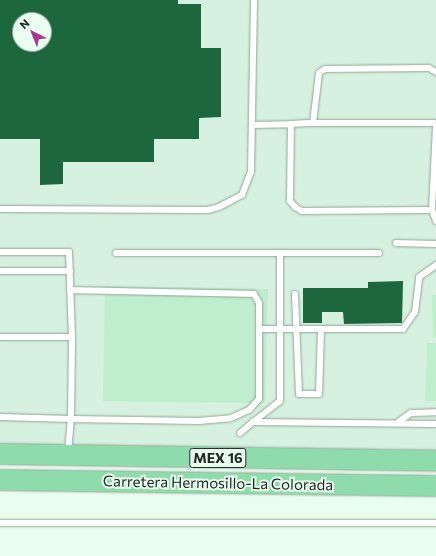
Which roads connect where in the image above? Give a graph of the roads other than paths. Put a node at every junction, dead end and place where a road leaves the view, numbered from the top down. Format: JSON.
{"nodes":[{"id":1,"x":254,"y":0,"type":"edge"},
{"id":2,"x":436,"y":72,"type":"edge"},
{"id":3,"x":436,"y":123,"type":"edge"},
{"id":4,"x":252,"y":124,"type":"junction"},
{"id":5,"x":291,"y":124,"type":"junction"},
{"id":6,"x":313,"y":124,"type":"junction"},
{"id":7,"x":436,"y":127,"type":"edge"},
{"id":8,"x":0,"y":209,"type":"edge"},
{"id":9,"x":432,"y":210,"type":"junction"},
{"id":10,"x":436,"y":221,"type":"edge"},
{"id":11,"x":396,"y":243,"type":"dead end"},
{"id":12,"x":436,"y":244,"type":"edge"},
{"id":13,"x":0,"y":252,"type":"edge"},
{"id":14,"x":116,"y":253,"type":"dead end"},
{"id":15,"x":280,"y":253,"type":"junction"},
{"id":16,"x":379,"y":253,"type":"dead end"},
{"id":17,"x":436,"y":265,"type":"edge"},
{"id":18,"x":0,"y":271,"type":"edge"},
{"id":19,"x":70,"y":271,"type":"junction"},
{"id":20,"x":70,"y":290,"type":"junction"},
{"id":21,"x":295,"y":294,"type":"dead end"},
{"id":22,"x":259,"y":329,"type":"junction"},
{"id":23,"x":281,"y":329,"type":"junction"},
{"id":24,"x":297,"y":329,"type":"junction"},
{"id":25,"x":321,"y":329,"type":"junction"},
{"id":26,"x":0,"y":337,"type":"edge"},
{"id":27,"x":72,"y":337,"type":"junction"},
{"id":28,"x":436,"y":412,"type":"edge"},
{"id":29,"x":0,"y":417,"type":"edge"},
{"id":30,"x":71,"y":419,"type":"junction"},
{"id":31,"x":253,"y":422,"type":"junction"},
{"id":32,"x":397,"y":423,"type":"junction"},
{"id":33,"x":436,"y":424,"type":"edge"},
{"id":34,"x":240,"y":433,"type":"dead end"},
{"id":35,"x":0,"y":454,"type":"edge"},
{"id":36,"x":68,"y":456,"type":"junction"},
{"id":37,"x":436,"y":461,"type":"edge"},
{"id":38,"x":0,"y":480,"type":"edge"},
{"id":39,"x":436,"y":486,"type":"edge"},
{"id":40,"x":0,"y":523,"type":"edge"},
{"id":41,"x":436,"y":523,"type":"edge"}],
"edges":[{"from":1,"to":4,"type":"lane"},
{"from":2,"to":6,"type":"lane"},
{"from":3,"to":6,"type":"lane"},
{"from":4,"to":5,"type":"lane"},
{"from":4,"to":8,"type":"lane"},
{"from":5,"to":6,"type":"lane"},
{"from":5,"to":9,"type":"lane"},
{"from":7,"to":9,"type":"lane"},
{"from":9,"to":10,"type":"lane"},
{"from":11,"to":12,"type":"lane"},
{"from":13,"to":19,"type":"lane"},
{"from":14,"to":15,"type":"lane"},
{"from":15,"to":16,"type":"lane"},
{"from":15,"to":23,"type":"lane"},
{"from":17,"to":25,"type":"lane"},
{"from":18,"to":19,"type":"lane"},
{"from":19,"to":20,"type":"lane"},
{"from":20,"to":22,"type":"lane"},
{"from":20,"to":27,"type":"lane"},
{"from":21,"to":24,"type":"lane"},
{"from":22,"to":23,"type":"lane"},
{"from":22,"to":30,"type":"lane"},
{"from":23,"to":24,"type":"lane"},
{"from":23,"to":31,"type":"lane"},
{"from":24,"to":25,"type":"lane"},
{"from":24,"to":25,"type":"lane"},
{"from":26,"to":27,"type":"lane"},
{"from":27,"to":30,"type":"lane"},
{"from":28,"to":32,"type":"lane"},
{"from":29,"to":30,"type":"lane"},
{"from":30,"to":36,"type":"lane"},
{"from":31,"to":32,"type":"lane"},
{"from":31,"to":34,"type":"lane"},
{"from":32,"to":33,"type":"lane"},
{"from":35,"to":36,"type":"highway","number":"MEX 16"},
{"from":36,"to":37,"type":"highway","number":"MEX 16"},
{"from":38,"to":39,"type":"highway","name":"Carretera Hermosillo-La Colorada","number":"MEX 16"},
{"from":40,"to":41,"type":"lane"}]}
